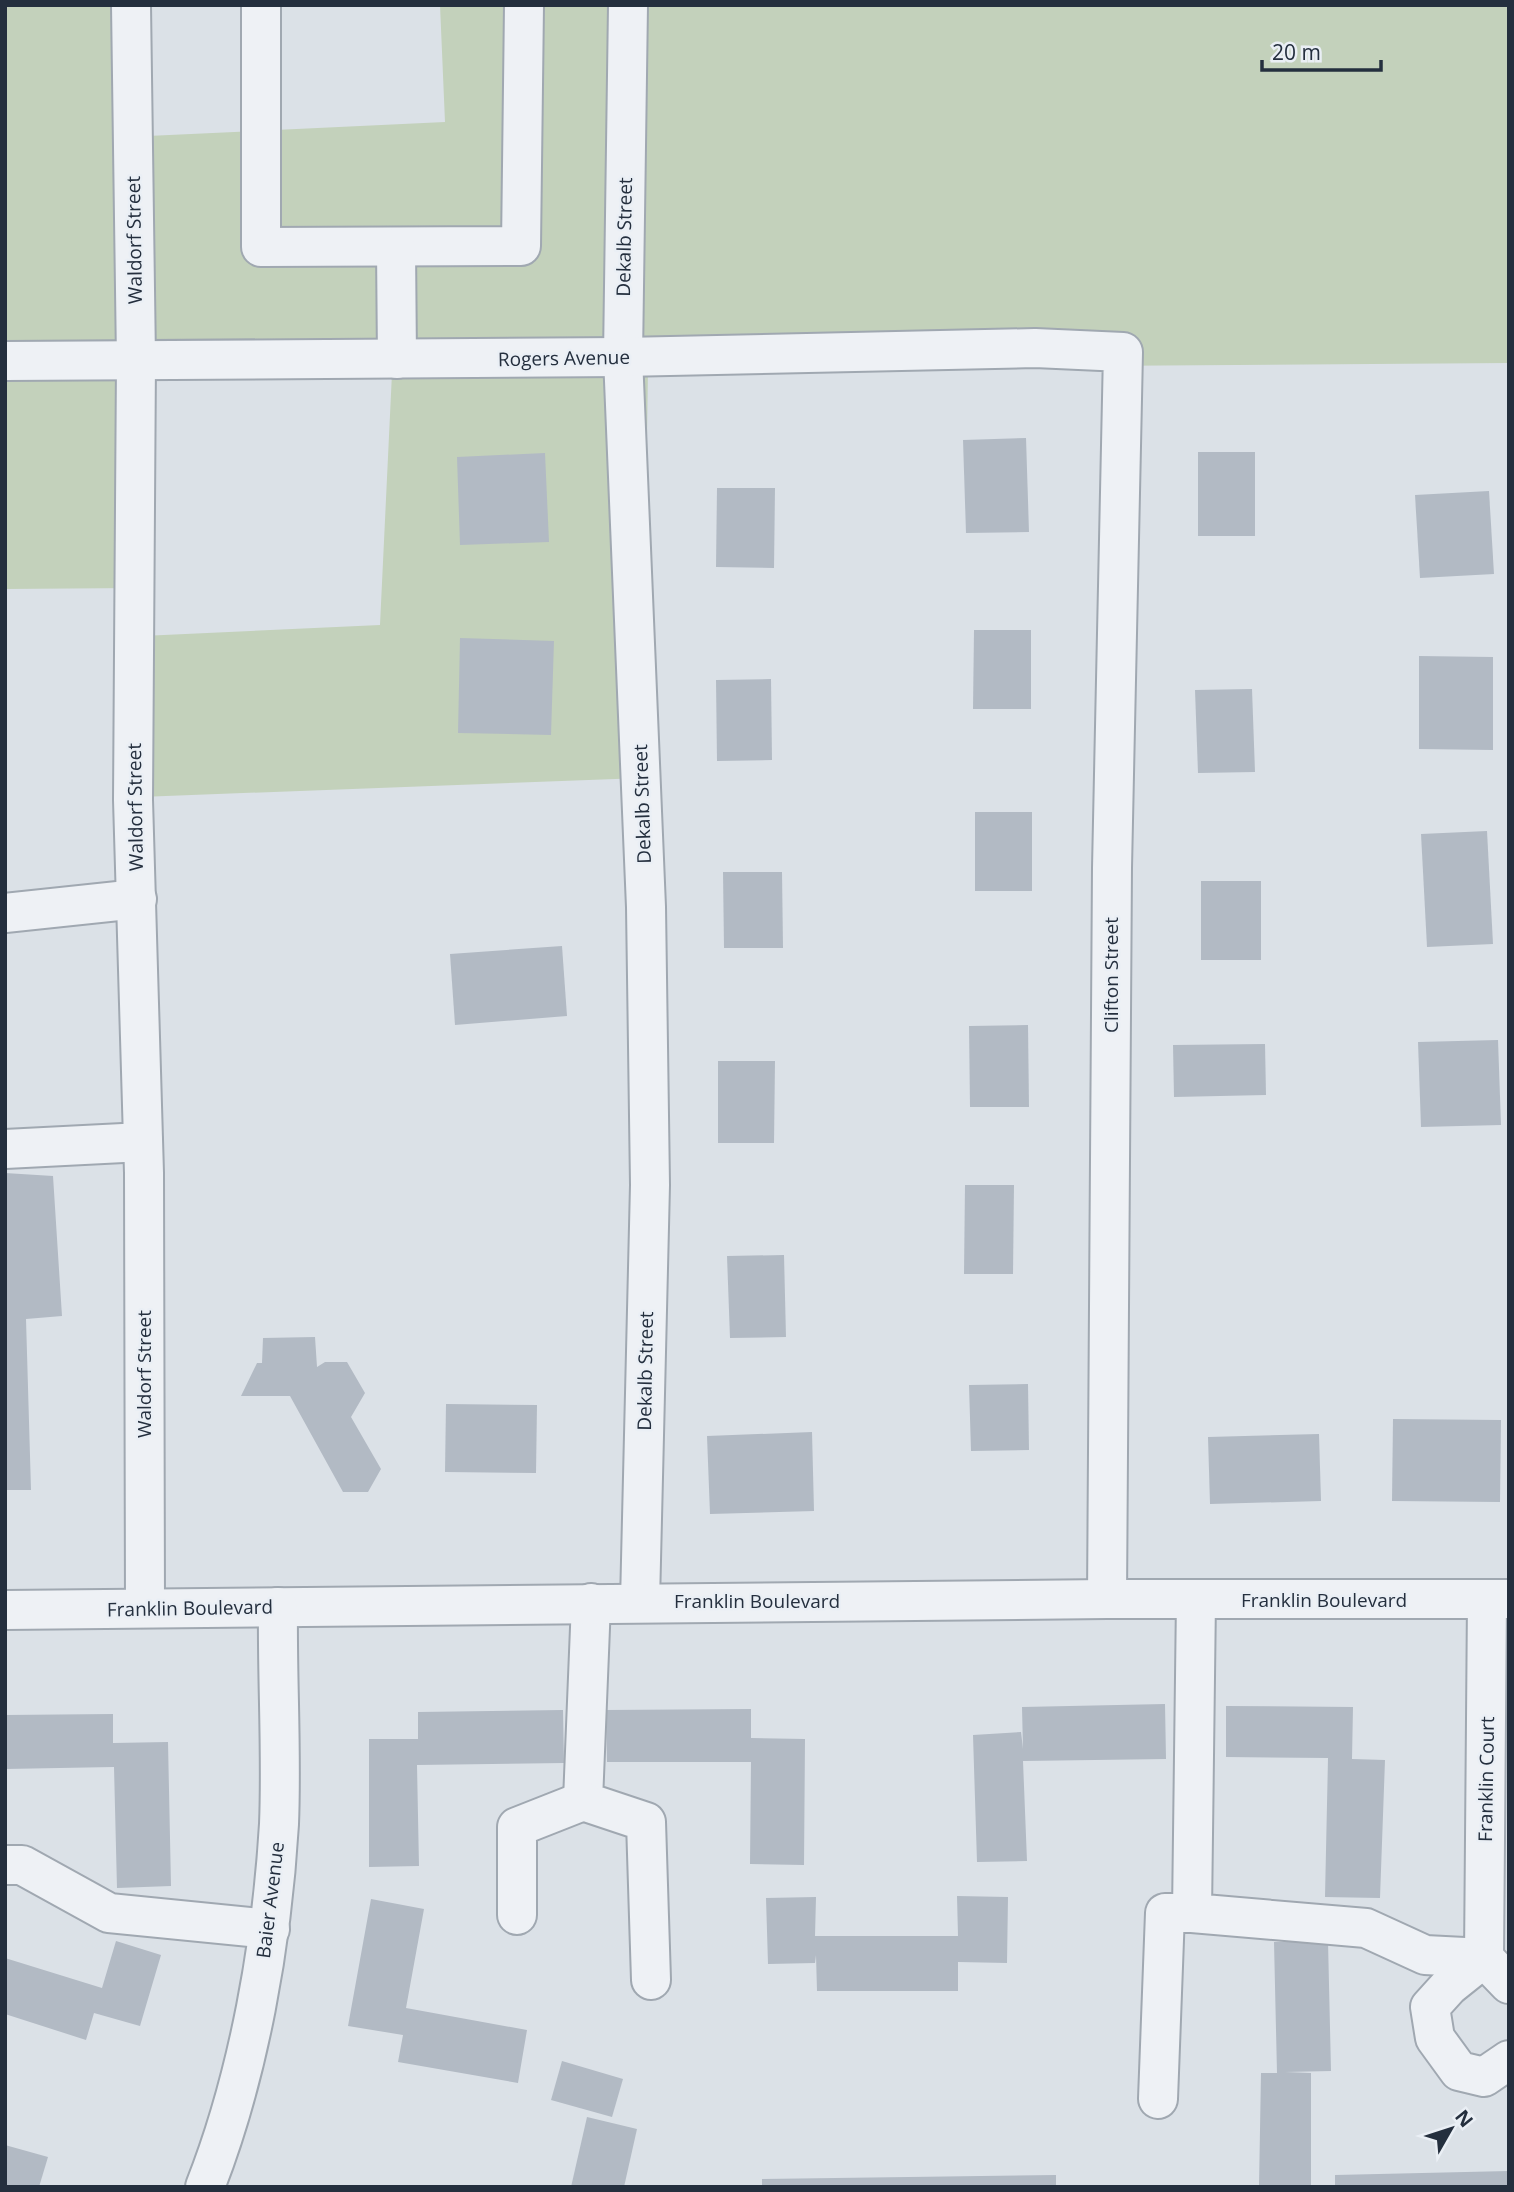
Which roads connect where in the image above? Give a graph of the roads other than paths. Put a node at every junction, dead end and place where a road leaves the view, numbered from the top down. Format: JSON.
{"nodes":[{"id":1,"x":131,"y":5,"type":"edge"},
{"id":2,"x":261,"y":5,"type":"edge"},
{"id":3,"x":524,"y":5,"type":"edge"},
{"id":4,"x":628,"y":5,"type":"edge"},
{"id":5,"x":396,"y":248,"type":"junction"},
{"id":6,"x":1123,"y":352,"type":"joint"},
{"id":7,"x":623,"y":357,"type":"junction"},
{"id":8,"x":397,"y":359,"type":"junction"},
{"id":9,"x":136,"y":360,"type":"junction"},
{"id":10,"x":5,"y":361,"type":"edge"},
{"id":11,"x":137,"y":899,"type":"junction"},
{"id":12,"x":5,"y":913,"type":"edge"},
{"id":13,"x":143,"y":1142,"type":"junction"},
{"id":14,"x":5,"y":1149,"type":"edge"},
{"id":15,"x":1107,"y":1599,"type":"junction"},
{"id":16,"x":1196,"y":1599,"type":"junction"},
{"id":17,"x":1498,"y":1600,"type":"edge"},
{"id":18,"x":640,"y":1602,"type":"junction"},
{"id":19,"x":591,"y":1603,"type":"junction"},
{"id":20,"x":278,"y":1607,"type":"junction"},
{"id":21,"x":145,"y":1608,"type":"junction"},
{"id":22,"x":5,"y":1610,"type":"edge"},
{"id":23,"x":583,"y":1801,"type":"junction"},
{"id":24,"x":5,"y":1865,"type":"edge"},
{"id":25,"x":1192,"y":1913,"type":"junction"},
{"id":26,"x":517,"y":1915,"type":"dead end"},
{"id":27,"x":270,"y":1929,"type":"junction"},
{"id":28,"x":1496,"y":1971,"type":"edge"},
{"id":29,"x":652,"y":1980,"type":"dead end"},
{"id":30,"x":1509,"y":2060,"type":"edge"},
{"id":31,"x":1158,"y":2099,"type":"dead end"},
{"id":32,"x":205,"y":2187,"type":"edge"}],
"edges":[{"from":1,"to":9,"type":"street","name":"Waldorf Street"},
{"from":2,"to":5,"type":"street"},
{"from":3,"to":5,"type":"street"},
{"from":4,"to":7,"type":"street","name":"Dekalb Street"},
{"from":5,"to":8,"type":"street"},
{"from":6,"to":7,"type":"street","name":"Rogers Avenue"},
{"from":6,"to":15,"type":"street","name":"Clifton Street"},
{"from":7,"to":8,"type":"street","name":"Rogers Avenue"},
{"from":7,"to":18,"type":"street","name":"Dekalb Street"},
{"from":8,"to":9,"type":"street","name":"Rogers Avenue"},
{"from":9,"to":10,"type":"street","name":"Rogers Avenue"},
{"from":9,"to":11,"type":"street","name":"Waldorf Street"},
{"from":11,"to":12,"type":"street"},
{"from":11,"to":13,"type":"street","name":"Waldorf Street"},
{"from":13,"to":14,"type":"street"},
{"from":13,"to":21,"type":"street","name":"Waldorf Street"},
{"from":15,"to":16,"type":"street","name":"Franklin Boulevard"},
{"from":15,"to":18,"type":"street","name":"Franklin Boulevard"},
{"from":16,"to":17,"type":"street","name":"Franklin Boulevard"},
{"from":16,"to":25,"type":"street"},
{"from":17,"to":28,"type":"street","name":"Franklin Court"},
{"from":18,"to":19,"type":"street","name":"Franklin Boulevard"},
{"from":19,"to":20,"type":"street","name":"Franklin Boulevard"},
{"from":19,"to":23,"type":"street"},
{"from":20,"to":21,"type":"street","name":"Franklin Boulevard"},
{"from":20,"to":27,"type":"street","name":"Baier Avenue"},
{"from":21,"to":22,"type":"street","name":"Franklin Boulevard"},
{"from":23,"to":26,"type":"street"},
{"from":23,"to":29,"type":"street"},
{"from":24,"to":27,"type":"street"},
{"from":25,"to":28,"type":"street"},
{"from":25,"to":31,"type":"street"},
{"from":27,"to":32,"type":"street","name":"Baier Avenue"},
{"from":28,"to":30,"type":"street"}]}
